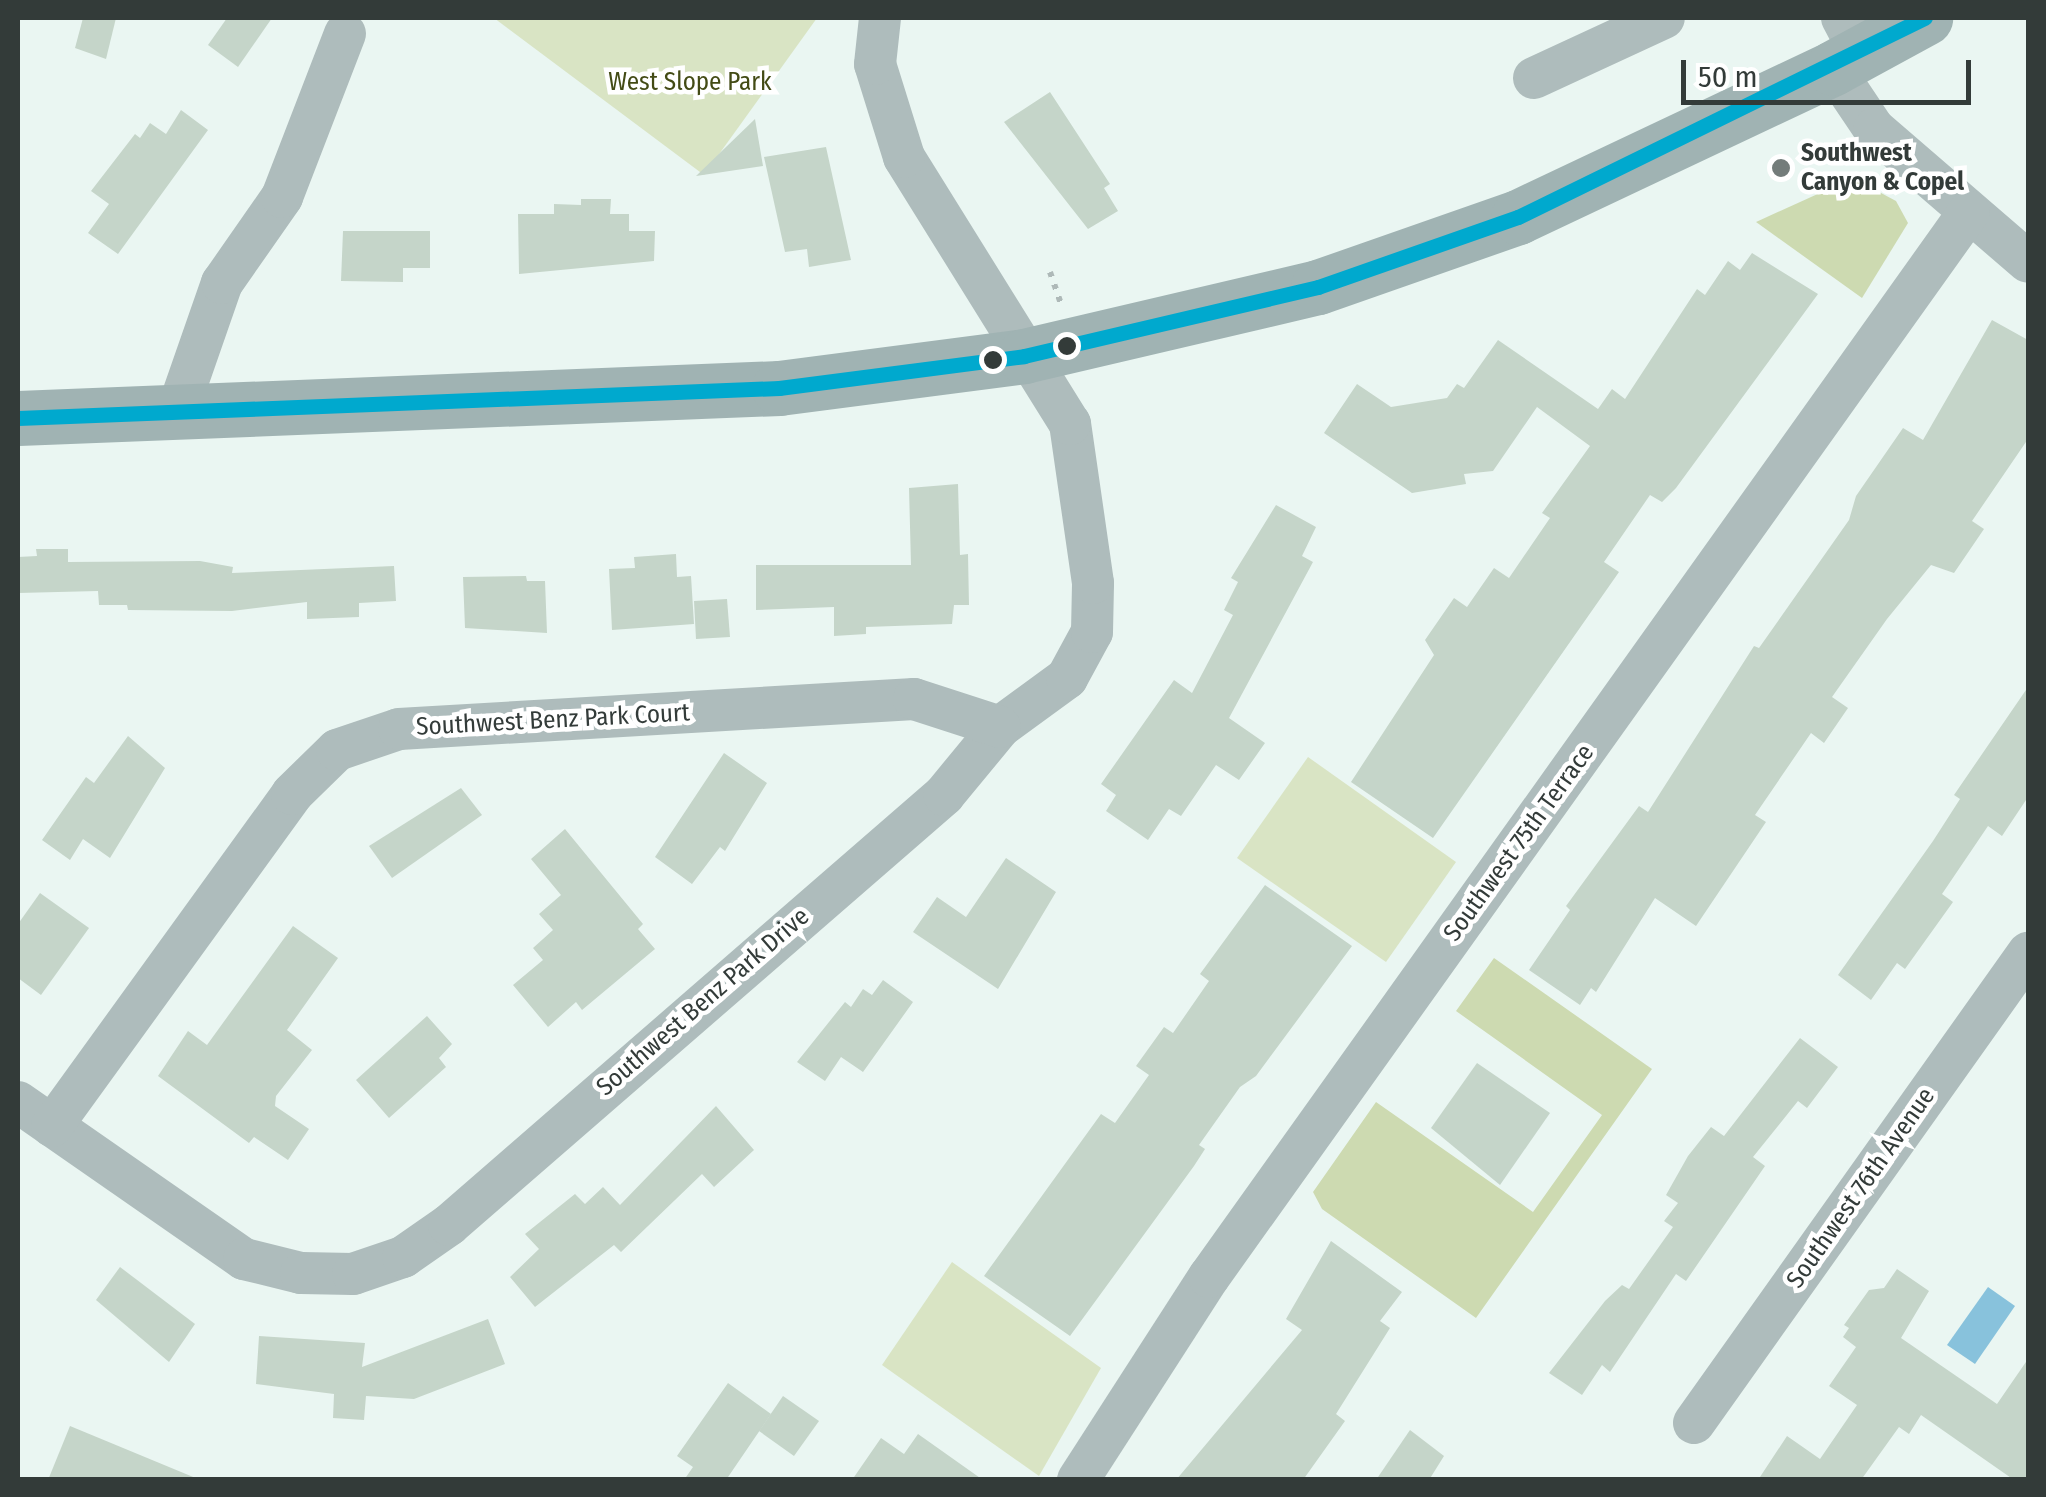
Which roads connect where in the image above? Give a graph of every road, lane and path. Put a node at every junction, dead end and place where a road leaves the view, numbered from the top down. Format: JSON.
{"nodes":[{"id":1,"x":880,"y":18,"type":"edge"},
{"id":2,"x":1664,"y":18,"type":"edge"},
{"id":3,"x":1925,"y":18,"type":"edge"},
{"id":4,"x":346,"y":34,"type":"dead end"},
{"id":5,"x":1845,"y":46,"type":"edge"},
{"id":6,"x":1534,"y":78,"type":"dead end"},
{"id":7,"x":1969,"y":212,"type":"junction"},
{"id":8,"x":2028,"y":262,"type":"edge"},
{"id":9,"x":1024,"y":356,"type":"junction"},
{"id":10,"x":177,"y":412,"type":"junction"},
{"id":11,"x":18,"y":418,"type":"edge"},
{"id":12,"x":1000,"y":726,"type":"junction"},
{"id":13,"x":2028,"y":953,"type":"edge"},
{"id":14,"x":34,"y":1114,"type":"edge"},
{"id":15,"x":1694,"y":1424,"type":"dead end"},
{"id":16,"x":1078,"y":1480,"type":"edge"}],
"edges":[{"from":1,"to":9,"type":"street","name":"Southwest Benz Park Drive"},
{"from":2,"to":6,"type":"street"},
{"from":3,"to":5,"type":"main road"},
{"from":4,"to":10,"type":"street"},
{"from":5,"to":7,"type":"street"},
{"from":5,"to":9,"type":"main road"},
{"from":7,"to":8,"type":"street"},
{"from":7,"to":16,"type":"street","name":"Southwest 75th Terrace"},
{"from":9,"to":10,"type":"main road"},
{"from":9,"to":12,"type":"street","name":"Southwest Benz Park Drive"},
{"from":10,"to":11,"type":"main road"},
{"from":12,"to":14,"type":"street","name":"Southwest Benz Park Court"},
{"from":12,"to":14,"type":"street","name":"Southwest Benz Park Drive"},
{"from":13,"to":15,"type":"street","name":"Southwest 76th Avenue"}]}
